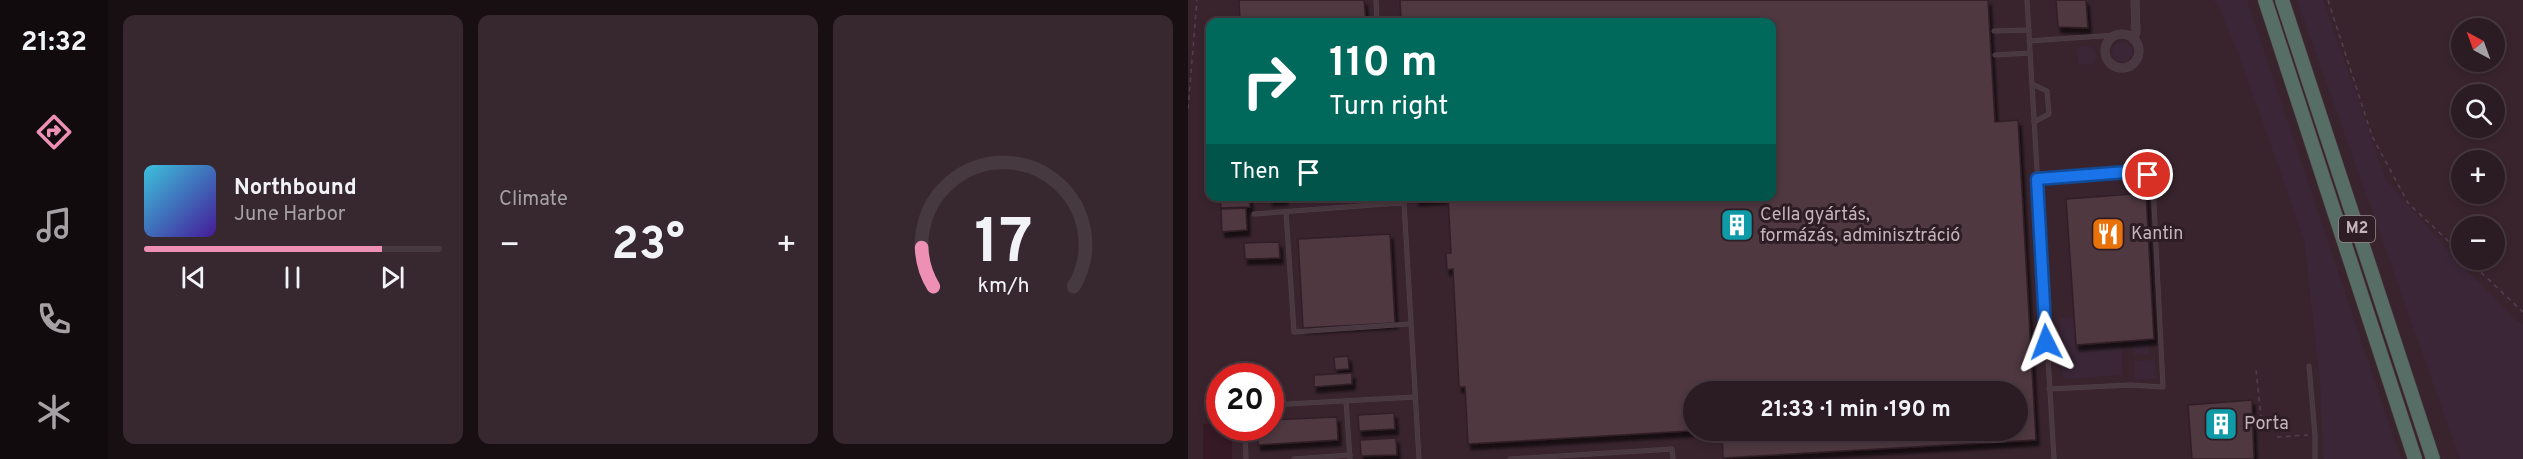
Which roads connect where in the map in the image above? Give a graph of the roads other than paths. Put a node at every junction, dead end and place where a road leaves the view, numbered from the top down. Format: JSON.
{"nodes":[{"id":1,"x":1376,"y":0,"type":"edge"},
{"id":2,"x":2027,"y":0,"type":"edge"},
{"id":3,"x":2134,"y":0,"type":"edge"},
{"id":4,"x":2265,"y":0,"type":"edge"},
{"id":5,"x":2282,"y":0,"type":"edge"},
{"id":6,"x":1377,"y":18,"type":"edge"},
{"id":7,"x":2029,"y":30,"type":"junction"},
{"id":8,"x":1994,"y":31,"type":"dead end"},
{"id":9,"x":2116,"y":35,"type":"junction"},
{"id":10,"x":2133,"y":39,"type":"junction"},
{"id":11,"x":2029,"y":41,"type":"junction"},
{"id":12,"x":2030,"y":53,"type":"junction"},
{"id":13,"x":1995,"y":55,"type":"dead end"},
{"id":14,"x":2032,"y":84,"type":"junction"},
{"id":15,"x":2034,"y":123,"type":"junction"},
{"id":16,"x":2037,"y":179,"type":"junction"},
{"id":17,"x":1386,"y":201,"type":"edge"},
{"id":18,"x":1386,"y":204,"type":"junction"},
{"id":19,"x":1286,"y":212,"type":"junction"},
{"id":20,"x":1254,"y":214,"type":"dead end"},
{"id":21,"x":1410,"y":324,"type":"junction"},
{"id":22,"x":2309,"y":366,"type":"dead end"},
{"id":23,"x":2049,"y":389,"type":"junction"},
{"id":24,"x":1415,"y":397,"type":"junction"},
{"id":25,"x":1346,"y":401,"type":"junction"},
{"id":26,"x":1284,"y":404,"type":"edge"},
{"id":27,"x":1245,"y":441,"type":"edge"},
{"id":28,"x":1350,"y":457,"type":"edge"},
{"id":29,"x":1246,"y":459,"type":"edge"},
{"id":30,"x":1294,"y":459,"type":"edge"},
{"id":31,"x":1419,"y":459,"type":"edge"},
{"id":32,"x":1510,"y":459,"type":"edge"},
{"id":33,"x":1673,"y":459,"type":"edge"},
{"id":34,"x":2054,"y":459,"type":"edge"},
{"id":35,"x":2315,"y":459,"type":"edge"},
{"id":36,"x":2415,"y":459,"type":"edge"},
{"id":37,"x":2433,"y":459,"type":"edge"}],
"edges":[{"from":1,"to":6,"type":"lane"},
{"from":2,"to":7,"type":"lane"},
{"from":3,"to":10,"type":"street"},
{"from":4,"to":36,"type":"highway","number":"M2"},
{"from":5,"to":37,"type":"highway","number":"M2"},
{"from":7,"to":8,"type":"lane"},
{"from":7,"to":11,"type":"lane"},
{"from":9,"to":10,"type":"street"},
{"from":9,"to":10,"type":"street"},
{"from":9,"to":11,"type":"lane"},
{"from":11,"to":12,"type":"lane"},
{"from":12,"to":13,"type":"lane"},
{"from":12,"to":14,"type":"lane"},
{"from":14,"to":15,"type":"lane"},
{"from":14,"to":15,"type":"lane"},
{"from":15,"to":16,"type":"lane"},
{"from":16,"to":23,"type":"lane"},
{"from":16,"to":23,"type":"lane"},
{"from":17,"to":18,"type":"lane"},
{"from":18,"to":19,"type":"lane"},
{"from":18,"to":21,"type":"lane"},
{"from":19,"to":20,"type":"lane"},
{"from":19,"to":21,"type":"lane"},
{"from":21,"to":24,"type":"lane"},
{"from":22,"to":35,"type":"lane"},
{"from":23,"to":34,"type":"lane"},
{"from":24,"to":25,"type":"lane"},
{"from":24,"to":31,"type":"lane"},
{"from":25,"to":26,"type":"lane"},
{"from":25,"to":28,"type":"lane"},
{"from":27,"to":29,"type":"lane"},
{"from":28,"to":30,"type":"lane"},
{"from":32,"to":33,"type":"lane"}]}
